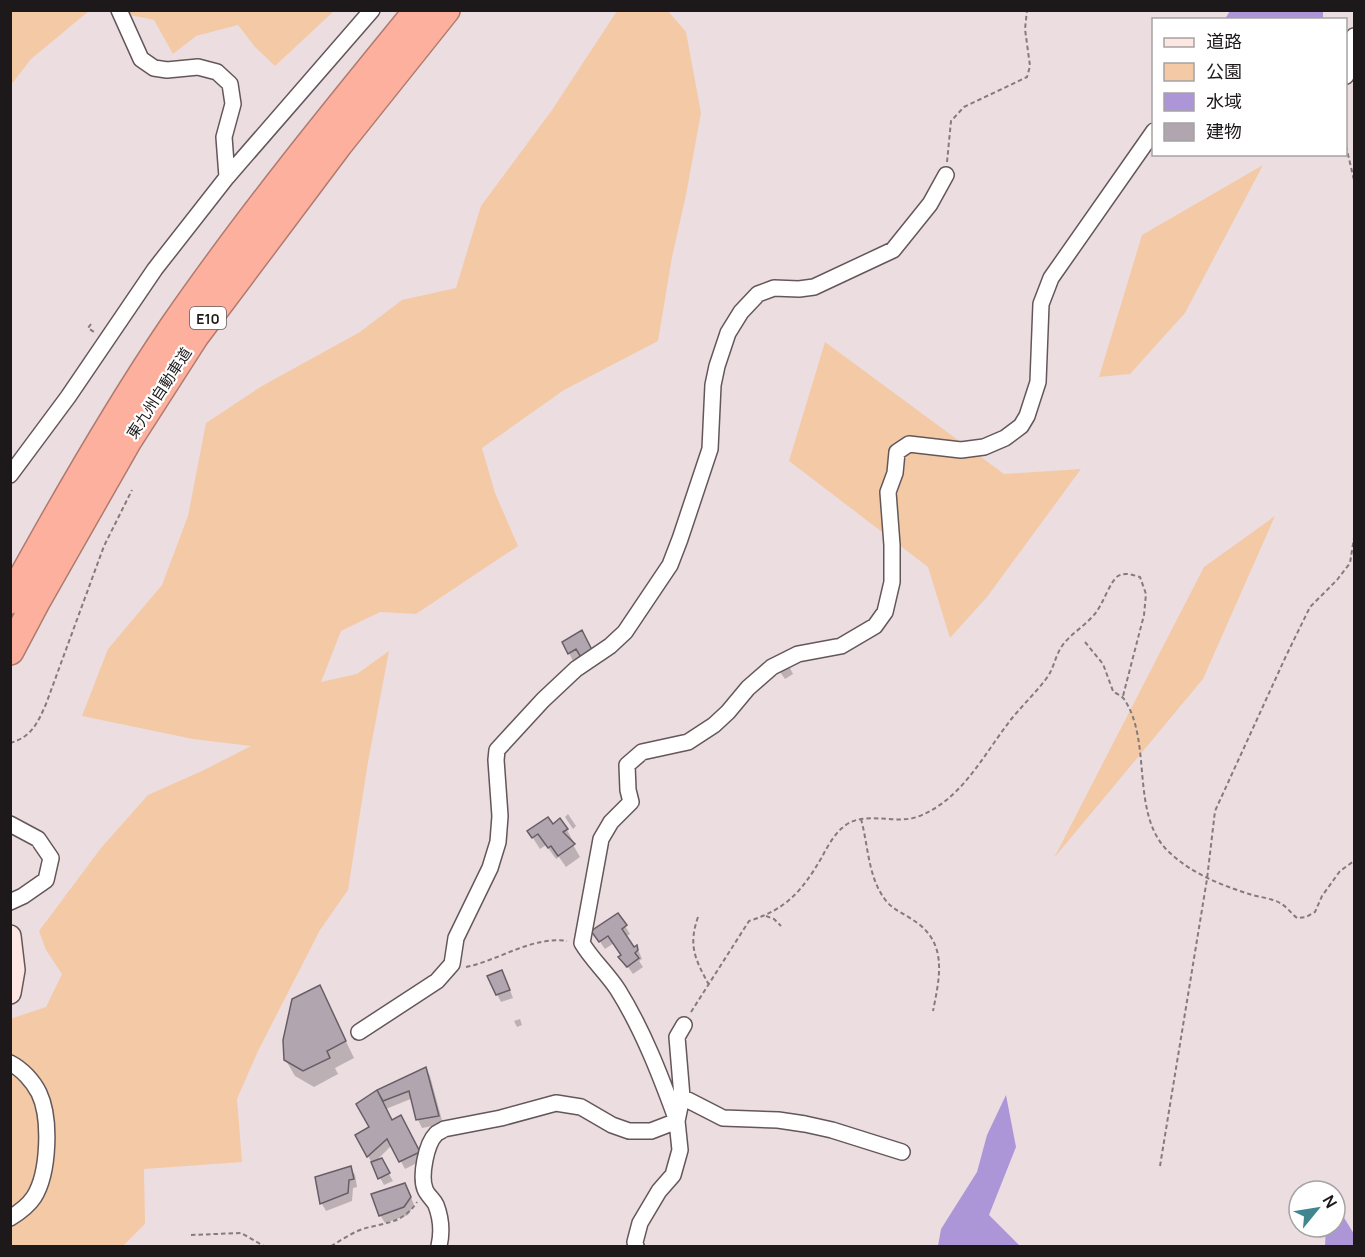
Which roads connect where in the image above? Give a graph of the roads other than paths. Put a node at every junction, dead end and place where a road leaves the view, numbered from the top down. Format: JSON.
{"nodes":[{"id":1,"x":118,"y":10,"type":"edge"},
{"id":2,"x":372,"y":10,"type":"edge"},
{"id":3,"x":418,"y":10,"type":"edge"},
{"id":4,"x":446,"y":10,"type":"edge"},
{"id":5,"x":1354,"y":36,"type":"edge"},
{"id":6,"x":1347,"y":71,"type":"edge"},
{"id":7,"x":1152,"y":134,"type":"edge"},
{"id":8,"x":946,"y":176,"type":"road end"},
{"id":9,"x":227,"y":177,"type":"junction"},
{"id":10,"x":10,"y":475,"type":"edge"},
{"id":11,"x":10,"y":600,"type":"edge"},
{"id":12,"x":10,"y":651,"type":"edge"},
{"id":13,"x":10,"y":824,"type":"edge"},
{"id":14,"x":10,"y":902,"type":"edge"},
{"id":15,"x":10,"y":936,"type":"edge"},
{"id":16,"x":10,"y":993,"type":"edge"},
{"id":17,"x":684,"y":1025,"type":"road end"},
{"id":18,"x":359,"y":1032,"type":"dead end"},
{"id":19,"x":10,"y":1063,"type":"edge"},
{"id":20,"x":682,"y":1097,"type":"junction"},
{"id":21,"x":677,"y":1121,"type":"junction"},
{"id":22,"x":902,"y":1152,"type":"dead end"},
{"id":23,"x":10,"y":1218,"type":"edge"},
{"id":24,"x":439,"y":1246,"type":"edge"},
{"id":25,"x":636,"y":1246,"type":"edge"}],
"edges":[{"from":1,"to":9,"type":"street"},
{"from":2,"to":9,"type":"street"},
{"from":3,"to":11,"type":"highway","name":"東九州自動車道","number":"E10"},
{"from":4,"to":12,"type":"highway","name":"東九州自動車道","number":"E10"},
{"from":5,"to":6,"type":"street"},
{"from":7,"to":21,"type":"street"},
{"from":8,"to":18,"type":"street"},
{"from":9,"to":10,"type":"street"},
{"from":13,"to":14,"type":"street"},
{"from":15,"to":16,"type":"main road"},
{"from":17,"to":20,"type":"street"},
{"from":19,"to":23,"type":"street"},
{"from":20,"to":21,"type":"street"},
{"from":20,"to":22,"type":"street"},
{"from":21,"to":24,"type":"street"},
{"from":21,"to":25,"type":"street"}]}
